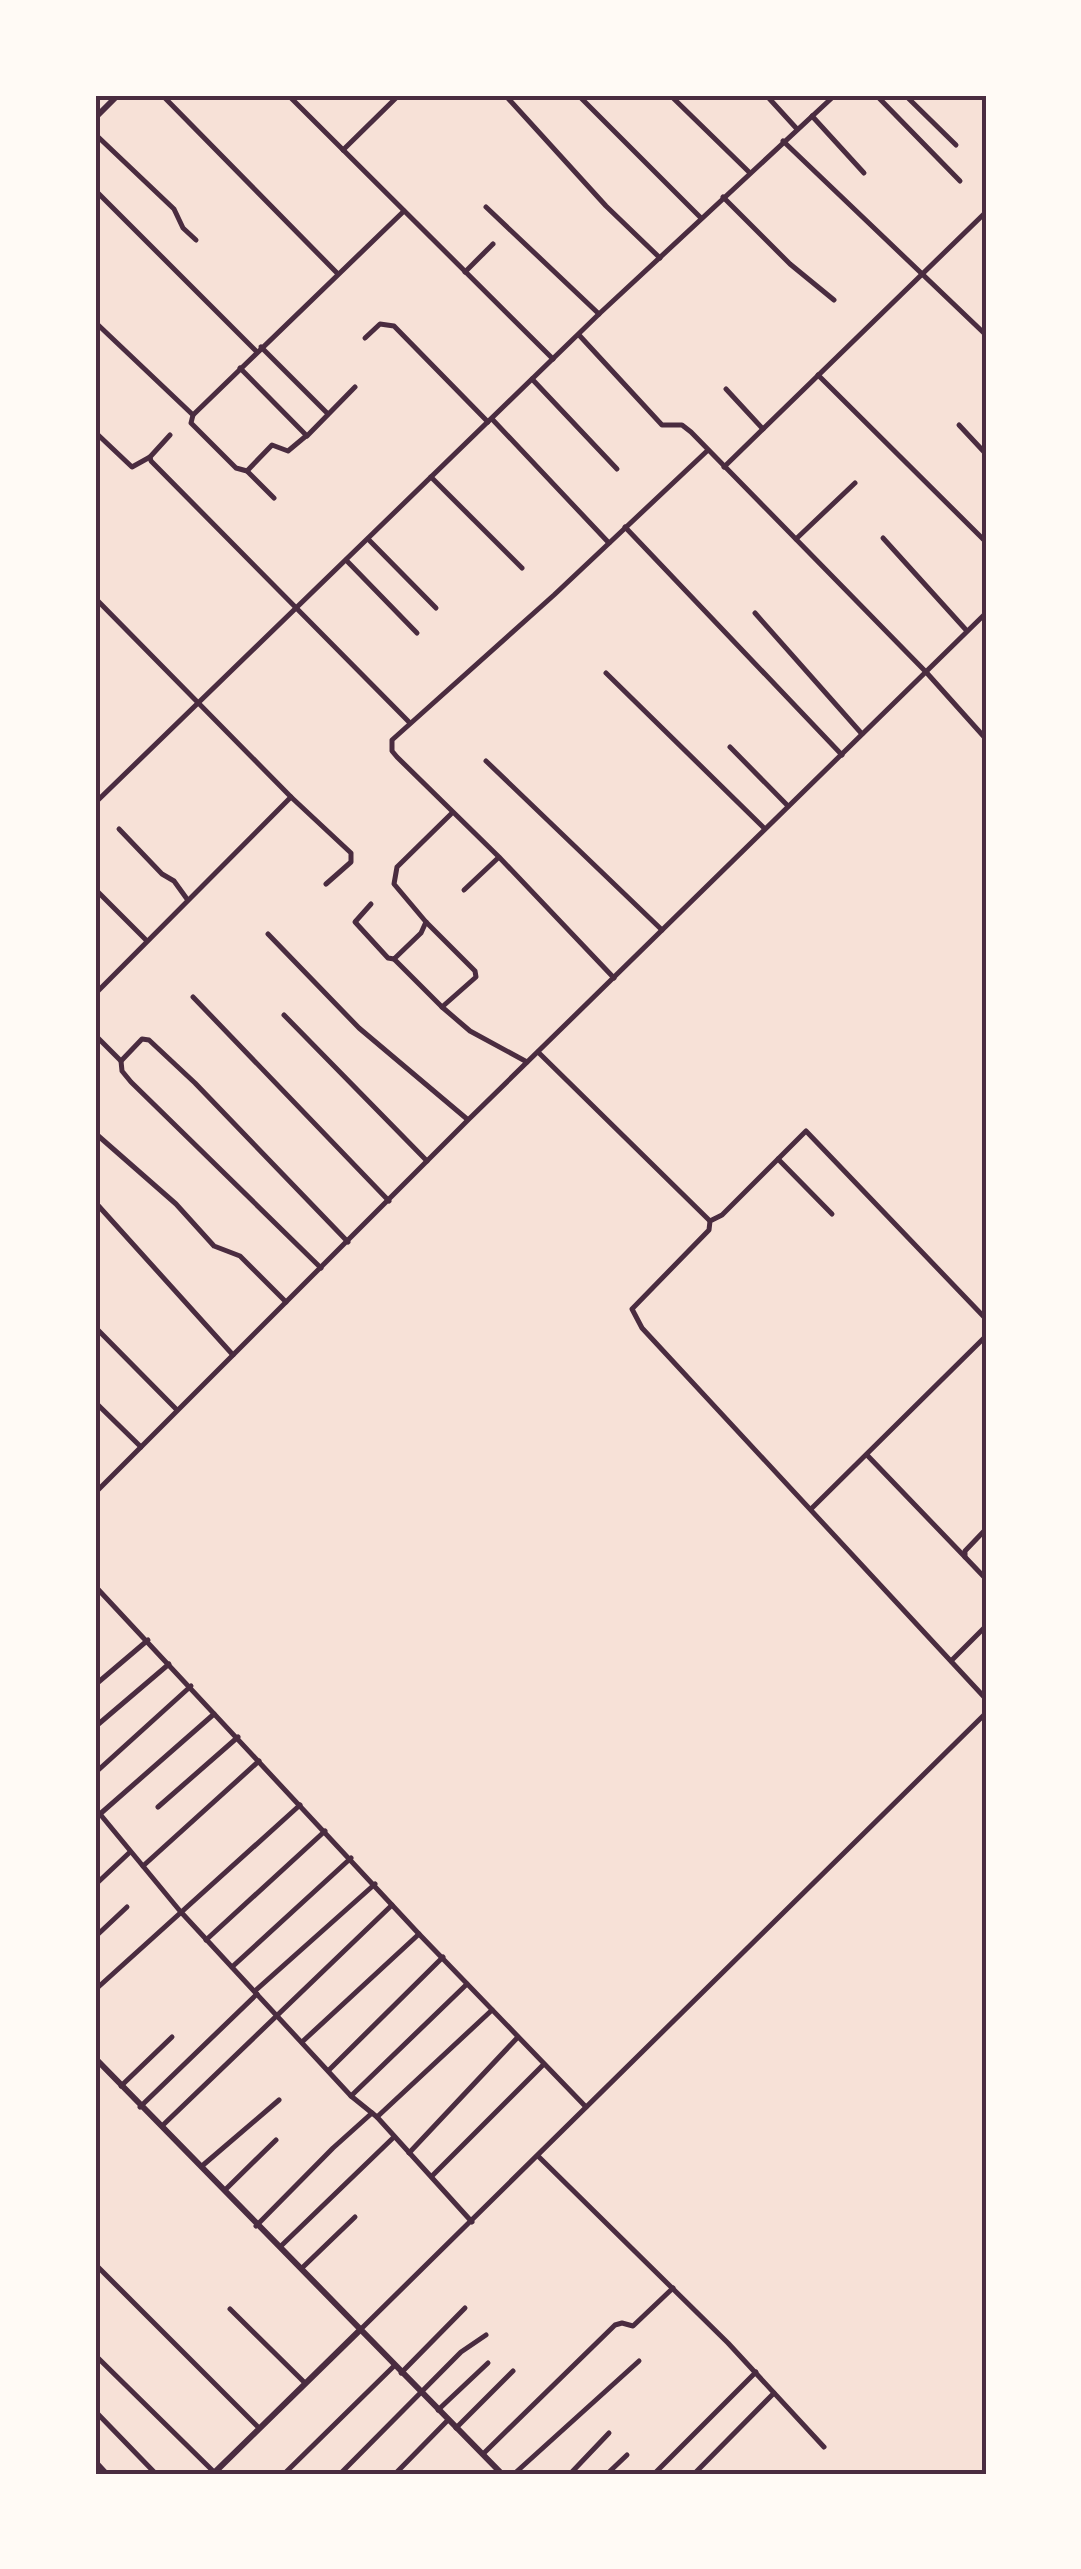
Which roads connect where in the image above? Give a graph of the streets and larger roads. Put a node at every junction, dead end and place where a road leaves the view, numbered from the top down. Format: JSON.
{"nodes":[{"id":1,"x":118,"y":95,"type":"edge"},
{"id":2,"x":162,"y":95,"type":"edge"},
{"id":3,"x":288,"y":95,"type":"edge"},
{"id":4,"x":398,"y":95,"type":"edge"},
{"id":5,"x":505,"y":95,"type":"edge"},
{"id":6,"x":670,"y":95,"type":"edge"},
{"id":7,"x":766,"y":95,"type":"edge"},
{"id":8,"x":835,"y":95,"type":"edge"},
{"id":9,"x":876,"y":95,"type":"edge"},
{"id":10,"x":905,"y":95,"type":"edge"},
{"id":11,"x":581,"y":98,"type":"dead end"},
{"id":12,"x":97,"y":114,"type":"edge"},
{"id":13,"x":812,"y":116,"type":"junction"},
{"id":14,"x":797,"y":129,"type":"junction"},
{"id":15,"x":95,"y":134,"type":"edge"},
{"id":16,"x":783,"y":140,"type":"junction"},
{"id":17,"x":956,"y":145,"type":"dead end"},
{"id":18,"x":343,"y":150,"type":"junction"},
{"id":19,"x":749,"y":172,"type":"junction"},
{"id":20,"x":864,"y":173,"type":"dead end"},
{"id":21,"x":960,"y":180,"type":"dead end"},
{"id":22,"x":95,"y":190,"type":"edge"},
{"id":23,"x":724,"y":197,"type":"junction"},
{"id":24,"x":486,"y":206,"type":"dead end"},
{"id":25,"x":404,"y":211,"type":"junction"},
{"id":26,"x":985,"y":216,"type":"edge"},
{"id":27,"x":702,"y":218,"type":"junction"},
{"id":28,"x":196,"y":240,"type":"dead end"},
{"id":29,"x":493,"y":244,"type":"dead end"},
{"id":30,"x":660,"y":258,"type":"junction"},
{"id":31,"x":465,"y":272,"type":"junction"},
{"id":32,"x":338,"y":273,"type":"junction"},
{"id":33,"x":924,"y":273,"type":"junction"},
{"id":34,"x":834,"y":300,"type":"dead end"},
{"id":35,"x":599,"y":314,"type":"junction"},
{"id":36,"x":95,"y":322,"type":"edge"},
{"id":37,"x":579,"y":335,"type":"junction"},
{"id":38,"x":986,"y":335,"type":"edge"},
{"id":39,"x":365,"y":338,"type":"dead end"},
{"id":40,"x":259,"y":349,"type":"junction"},
{"id":41,"x":553,"y":360,"type":"junction"},
{"id":42,"x":240,"y":368,"type":"junction"},
{"id":43,"x":818,"y":375,"type":"junction"},
{"id":44,"x":532,"y":379,"type":"junction"},
{"id":45,"x":355,"y":386,"type":"dead end"},
{"id":46,"x":726,"y":390,"type":"dead end"},
{"id":47,"x":328,"y":414,"type":"junction"},
{"id":48,"x":193,"y":415,"type":"junction"},
{"id":49,"x":490,"y":420,"type":"junction"},
{"id":50,"x":959,"y":425,"type":"dead end"},
{"id":51,"x":763,"y":428,"type":"junction"},
{"id":52,"x":95,"y":432,"type":"edge"},
{"id":53,"x":170,"y":435,"type":"dead end"},
{"id":54,"x":307,"y":436,"type":"junction"},
{"id":55,"x":707,"y":450,"type":"junction"},
{"id":56,"x":986,"y":454,"type":"edge"},
{"id":57,"x":150,"y":456,"type":"junction"},
{"id":58,"x":724,"y":467,"type":"junction"},
{"id":59,"x":617,"y":469,"type":"dead end"},
{"id":60,"x":247,"y":471,"type":"junction"},
{"id":61,"x":430,"y":477,"type":"junction"},
{"id":62,"x":855,"y":482,"type":"dead end"},
{"id":63,"x":274,"y":498,"type":"dead end"},
{"id":64,"x":626,"y":527,"type":"junction"},
{"id":65,"x":367,"y":538,"type":"junction"},
{"id":66,"x":883,"y":538,"type":"dead end"},
{"id":67,"x":796,"y":539,"type":"junction"},
{"id":68,"x":986,"y":542,"type":"edge"},
{"id":69,"x":609,"y":543,"type":"junction"},
{"id":70,"x":346,"y":560,"type":"junction"},
{"id":71,"x":522,"y":568,"type":"dead end"},
{"id":72,"x":95,"y":598,"type":"edge"},
{"id":73,"x":296,"y":606,"type":"junction"},
{"id":74,"x":436,"y":608,"type":"dead end"},
{"id":75,"x":755,"y":613,"type":"dead end"},
{"id":76,"x":986,"y":613,"type":"edge"},
{"id":77,"x":968,"y":632,"type":"junction"},
{"id":78,"x":417,"y":634,"type":"dead end"},
{"id":79,"x":926,"y":672,"type":"junction"},
{"id":80,"x":606,"y":674,"type":"dead end"},
{"id":81,"x":198,"y":703,"type":"junction"},
{"id":82,"x":410,"y":723,"type":"junction"},
{"id":83,"x":863,"y":734,"type":"junction"},
{"id":84,"x":986,"y":739,"type":"edge"},
{"id":85,"x":730,"y":747,"type":"dead end"},
{"id":86,"x":842,"y":756,"type":"junction"},
{"id":87,"x":486,"y":761,"type":"dead end"},
{"id":88,"x":291,"y":797,"type":"junction"},
{"id":89,"x":95,"y":804,"type":"edge"},
{"id":90,"x":788,"y":806,"type":"junction"},
{"id":91,"x":452,"y":813,"type":"junction"},
{"id":92,"x":119,"y":829,"type":"dead end"},
{"id":93,"x":765,"y":829,"type":"junction"},
{"id":94,"x":499,"y":857,"type":"junction"},
{"id":95,"x":326,"y":884,"type":"dead end"},
{"id":96,"x":95,"y":889,"type":"edge"},
{"id":97,"x":464,"y":890,"type":"dead end"},
{"id":98,"x":187,"y":900,"type":"junction"},
{"id":99,"x":371,"y":904,"type":"dead end"},
{"id":100,"x":426,"y":922,"type":"junction"},
{"id":101,"x":433,"y":929,"type":"junction"},
{"id":102,"x":662,"y":930,"type":"junction"},
{"id":103,"x":422,"y":933,"type":"junction"},
{"id":104,"x":268,"y":934,"type":"dead end"},
{"id":105,"x":146,"y":941,"type":"junction"},
{"id":106,"x":394,"y":959,"type":"junction"},
{"id":107,"x":614,"y":978,"type":"junction"},
{"id":108,"x":95,"y":994,"type":"edge"},
{"id":109,"x":193,"y":997,"type":"dead end"},
{"id":110,"x":442,"y":1007,"type":"junction"},
{"id":111,"x":284,"y":1015,"type":"dead end"},
{"id":112,"x":95,"y":1035,"type":"edge"},
{"id":113,"x":538,"y":1052,"type":"junction"},
{"id":114,"x":121,"y":1062,"type":"junction"},
{"id":115,"x":527,"y":1062,"type":"junction"},
{"id":116,"x":468,"y":1120,"type":"junction"},
{"id":117,"x":95,"y":1133,"type":"edge"},
{"id":118,"x":427,"y":1160,"type":"junction"},
{"id":119,"x":778,"y":1160,"type":"junction"},
{"id":120,"x":389,"y":1201,"type":"junction"},
{"id":121,"x":95,"y":1202,"type":"edge"},
{"id":122,"x":832,"y":1214,"type":"dead end"},
{"id":123,"x":710,"y":1221,"type":"junction"},
{"id":124,"x":348,"y":1242,"type":"junction"},
{"id":125,"x":320,"y":1268,"type":"junction"},
{"id":126,"x":286,"y":1302,"type":"junction"},
{"id":127,"x":986,"y":1319,"type":"edge"},
{"id":128,"x":95,"y":1327,"type":"edge"},
{"id":129,"x":986,"y":1336,"type":"edge"},
{"id":130,"x":233,"y":1356,"type":"junction"},
{"id":131,"x":95,"y":1402,"type":"edge"},
{"id":132,"x":177,"y":1410,"type":"junction"},
{"id":133,"x":140,"y":1447,"type":"junction"},
{"id":134,"x":867,"y":1455,"type":"junction"},
{"id":135,"x":96,"y":1490,"type":"edge"},
{"id":136,"x":811,"y":1508,"type":"junction"},
{"id":137,"x":986,"y":1529,"type":"edge"},
{"id":138,"x":966,"y":1556,"type":"junction"},
{"id":139,"x":986,"y":1580,"type":"edge"},
{"id":140,"x":95,"y":1586,"type":"edge"},
{"id":141,"x":103,"y":1594,"type":"junction"},
{"id":142,"x":95,"y":1601,"type":"edge"},
{"id":143,"x":986,"y":1626,"type":"edge"},
{"id":144,"x":148,"y":1640,"type":"junction"},
{"id":145,"x":951,"y":1661,"type":"junction"},
{"id":146,"x":170,"y":1663,"type":"junction"},
{"id":147,"x":95,"y":1684,"type":"edge"},
{"id":148,"x":190,"y":1686,"type":"junction"},
{"id":149,"x":986,"y":1699,"type":"edge"},
{"id":150,"x":215,"y":1713,"type":"junction"},
{"id":151,"x":986,"y":1714,"type":"edge"},
{"id":152,"x":95,"y":1727,"type":"edge"},
{"id":153,"x":238,"y":1738,"type":"junction"},
{"id":154,"x":260,"y":1760,"type":"junction"},
{"id":155,"x":95,"y":1773,"type":"edge"},
{"id":156,"x":300,"y":1805,"type":"junction"},
{"id":157,"x":158,"y":1808,"type":"dead end"},
{"id":158,"x":97,"y":1811,"type":"edge"},
{"id":159,"x":325,"y":1830,"type":"junction"},
{"id":160,"x":130,"y":1852,"type":"junction"},
{"id":161,"x":351,"y":1858,"type":"junction"},
{"id":162,"x":143,"y":1866,"type":"junction"},
{"id":163,"x":375,"y":1884,"type":"junction"},
{"id":164,"x":95,"y":1886,"type":"edge"},
{"id":165,"x":392,"y":1905,"type":"junction"},
{"id":166,"x":127,"y":1908,"type":"dead end"},
{"id":167,"x":180,"y":1911,"type":"junction"},
{"id":168,"x":419,"y":1934,"type":"junction"},
{"id":169,"x":95,"y":1937,"type":"edge"},
{"id":170,"x":206,"y":1940,"type":"junction"},
{"id":171,"x":443,"y":1957,"type":"junction"},
{"id":172,"x":232,"y":1966,"type":"junction"},
{"id":173,"x":467,"y":1984,"type":"junction"},
{"id":174,"x":95,"y":1990,"type":"edge"},
{"id":175,"x":256,"y":1992,"type":"junction"},
{"id":176,"x":492,"y":2010,"type":"junction"},
{"id":177,"x":278,"y":2017,"type":"junction"},
{"id":178,"x":172,"y":2037,"type":"dead end"},
{"id":179,"x":518,"y":2037,"type":"junction"},
{"id":180,"x":302,"y":2042,"type":"junction"},
{"id":181,"x":95,"y":2058,"type":"edge"},
{"id":182,"x":544,"y":2065,"type":"junction"},
{"id":183,"x":328,"y":2070,"type":"junction"},
{"id":184,"x":120,"y":2086,"type":"junction"},
{"id":185,"x":351,"y":2096,"type":"junction"},
{"id":186,"x":279,"y":2100,"type":"dead end"},
{"id":187,"x":140,"y":2107,"type":"junction"},
{"id":188,"x":586,"y":2107,"type":"junction"},
{"id":189,"x":374,"y":2115,"type":"junction"},
{"id":190,"x":160,"y":2128,"type":"junction"},
{"id":191,"x":394,"y":2136,"type":"junction"},
{"id":192,"x":276,"y":2140,"type":"dead end"},
{"id":193,"x":408,"y":2152,"type":"junction"},
{"id":194,"x":538,"y":2156,"type":"junction"},
{"id":195,"x":200,"y":2168,"type":"junction"},
{"id":196,"x":432,"y":2176,"type":"junction"},
{"id":197,"x":223,"y":2192,"type":"junction"},
{"id":198,"x":355,"y":2216,"type":"dead end"},
{"id":199,"x":472,"y":2222,"type":"junction"},
{"id":200,"x":256,"y":2226,"type":"junction"},
{"id":201,"x":279,"y":2248,"type":"junction"},
{"id":202,"x":95,"y":2264,"type":"edge"},
{"id":203,"x":300,"y":2270,"type":"junction"},
{"id":204,"x":673,"y":2288,"type":"junction"},
{"id":205,"x":465,"y":2308,"type":"dead end"},
{"id":206,"x":230,"y":2309,"type":"dead end"},
{"id":207,"x":359,"y":2331,"type":"junction"},
{"id":208,"x":486,"y":2335,"type":"dead end"},
{"id":209,"x":95,"y":2355,"type":"edge"},
{"id":210,"x":640,"y":2361,"type":"dead end"},
{"id":211,"x":488,"y":2363,"type":"dead end"},
{"id":212,"x":394,"y":2366,"type":"junction"},
{"id":213,"x":513,"y":2371,"type":"dead end"},
{"id":214,"x":756,"y":2372,"type":"junction"},
{"id":215,"x":401,"y":2373,"type":"junction"},
{"id":216,"x":305,"y":2383,"type":"junction"},
{"id":217,"x":420,"y":2392,"type":"junction"},
{"id":218,"x":774,"y":2392,"type":"junction"},
{"id":219,"x":438,"y":2410,"type":"junction"},
{"id":220,"x":95,"y":2411,"type":"edge"},
{"id":221,"x":448,"y":2420,"type":"junction"},
{"id":222,"x":259,"y":2428,"type":"junction"},
{"id":223,"x":456,"y":2428,"type":"junction"},
{"id":224,"x":609,"y":2433,"type":"dead end"},
{"id":225,"x":824,"y":2446,"type":"dead end"},
{"id":226,"x":483,"y":2454,"type":"junction"},
{"id":227,"x":627,"y":2455,"type":"dead end"},
{"id":228,"x":95,"y":2461,"type":"edge"},
{"id":229,"x":214,"y":2473,"type":"edge"},
{"id":230,"x":108,"y":2474,"type":"edge"},
{"id":231,"x":156,"y":2474,"type":"edge"},
{"id":232,"x":284,"y":2474,"type":"edge"},
{"id":233,"x":340,"y":2474,"type":"edge"},
{"id":234,"x":395,"y":2474,"type":"edge"},
{"id":235,"x":502,"y":2474,"type":"edge"},
{"id":236,"x":514,"y":2474,"type":"edge"},
{"id":237,"x":570,"y":2474,"type":"edge"},
{"id":238,"x":608,"y":2474,"type":"edge"},
{"id":239,"x":654,"y":2474,"type":"edge"},
{"id":240,"x":694,"y":2474,"type":"edge"}],
"edges":[{"from":1,"to":12,"type":"street"},
{"from":2,"to":32,"type":"street"},
{"from":3,"to":18,"type":"street"},
{"from":4,"to":18,"type":"street"},
{"from":5,"to":30,"type":"street"},
{"from":6,"to":19,"type":"street"},
{"from":7,"to":14,"type":"street"},
{"from":8,"to":13,"type":"street"},
{"from":9,"to":21,"type":"street"},
{"from":10,"to":17,"type":"street"},
{"from":11,"to":27,"type":"street"},
{"from":13,"to":14,"type":"street"},
{"from":13,"to":20,"type":"street"},
{"from":14,"to":16,"type":"street"},
{"from":15,"to":28,"type":"street"},
{"from":16,"to":19,"type":"street"},
{"from":16,"to":33,"type":"street"},
{"from":18,"to":25,"type":"street"},
{"from":19,"to":23,"type":"street"},
{"from":22,"to":40,"type":"street"},
{"from":23,"to":27,"type":"street"},
{"from":23,"to":34,"type":"street"},
{"from":24,"to":35,"type":"street"},
{"from":25,"to":31,"type":"street"},
{"from":25,"to":32,"type":"street"},
{"from":26,"to":33,"type":"street"},
{"from":27,"to":30,"type":"street"},
{"from":29,"to":31,"type":"street"},
{"from":30,"to":35,"type":"street"},
{"from":31,"to":41,"type":"street"},
{"from":32,"to":40,"type":"street"},
{"from":33,"to":38,"type":"street"},
{"from":33,"to":43,"type":"street"},
{"from":35,"to":37,"type":"street"},
{"from":36,"to":48,"type":"street"},
{"from":37,"to":41,"type":"street"},
{"from":37,"to":55,"type":"street"},
{"from":39,"to":49,"type":"street"},
{"from":40,"to":42,"type":"street"},
{"from":40,"to":47,"type":"street"},
{"from":41,"to":44,"type":"street"},
{"from":42,"to":48,"type":"street"},
{"from":42,"to":54,"type":"street"},
{"from":43,"to":51,"type":"street"},
{"from":43,"to":68,"type":"street"},
{"from":44,"to":49,"type":"street"},
{"from":44,"to":59,"type":"street"},
{"from":45,"to":47,"type":"street"},
{"from":46,"to":51,"type":"street"},
{"from":47,"to":54,"type":"street"},
{"from":48,"to":60,"type":"street"},
{"from":49,"to":61,"type":"street"},
{"from":49,"to":69,"type":"street"},
{"from":50,"to":56,"type":"street"},
{"from":51,"to":58,"type":"street"},
{"from":52,"to":57,"type":"street"},
{"from":53,"to":57,"type":"street"},
{"from":54,"to":60,"type":"street"},
{"from":55,"to":58,"type":"street"},
{"from":55,"to":64,"type":"street"},
{"from":57,"to":73,"type":"street"},
{"from":58,"to":67,"type":"street"},
{"from":60,"to":63,"type":"street"},
{"from":61,"to":65,"type":"street"},
{"from":61,"to":71,"type":"street"},
{"from":62,"to":67,"type":"street"},
{"from":64,"to":69,"type":"street"},
{"from":64,"to":86,"type":"street"},
{"from":65,"to":70,"type":"street"},
{"from":65,"to":74,"type":"street"},
{"from":66,"to":77,"type":"street"},
{"from":67,"to":79,"type":"street"},
{"from":69,"to":82,"type":"street"},
{"from":70,"to":73,"type":"street"},
{"from":70,"to":78,"type":"street"},
{"from":72,"to":81,"type":"street"},
{"from":73,"to":81,"type":"street"},
{"from":73,"to":82,"type":"street"},
{"from":75,"to":83,"type":"street"},
{"from":76,"to":77,"type":"street"},
{"from":77,"to":79,"type":"street"},
{"from":79,"to":83,"type":"street"},
{"from":79,"to":84,"type":"street"},
{"from":80,"to":93,"type":"street"},
{"from":81,"to":88,"type":"street"},
{"from":81,"to":89,"type":"street"},
{"from":82,"to":91,"type":"street"},
{"from":83,"to":86,"type":"street"},
{"from":85,"to":90,"type":"street"},
{"from":86,"to":90,"type":"street"},
{"from":87,"to":102,"type":"street"},
{"from":88,"to":95,"type":"street"},
{"from":88,"to":98,"type":"street"},
{"from":90,"to":93,"type":"street"},
{"from":91,"to":94,"type":"street"},
{"from":91,"to":100,"type":"street"},
{"from":92,"to":98,"type":"street"},
{"from":93,"to":102,"type":"street"},
{"from":94,"to":97,"type":"street"},
{"from":94,"to":107,"type":"street"},
{"from":96,"to":105,"type":"street"},
{"from":98,"to":105,"type":"street"},
{"from":99,"to":106,"type":"street"},
{"from":100,"to":101,"type":"street"},
{"from":100,"to":103,"type":"street"},
{"from":101,"to":103,"type":"street"},
{"from":101,"to":110,"type":"street"},
{"from":102,"to":107,"type":"street"},
{"from":103,"to":106,"type":"street"},
{"from":104,"to":116,"type":"street"},
{"from":105,"to":108,"type":"street"},
{"from":106,"to":110,"type":"street"},
{"from":107,"to":113,"type":"street"},
{"from":109,"to":120,"type":"street"},
{"from":110,"to":115,"type":"street"},
{"from":111,"to":118,"type":"street"},
{"from":112,"to":114,"type":"street"},
{"from":113,"to":115,"type":"street"},
{"from":113,"to":123,"type":"street"},
{"from":114,"to":124,"type":"street"},
{"from":114,"to":125,"type":"street"},
{"from":115,"to":116,"type":"street"},
{"from":116,"to":118,"type":"street"},
{"from":117,"to":126,"type":"street"},
{"from":118,"to":120,"type":"street"},
{"from":119,"to":122,"type":"street"},
{"from":119,"to":123,"type":"street"},
{"from":119,"to":127,"type":"street"},
{"from":120,"to":124,"type":"street"},
{"from":121,"to":130,"type":"street"},
{"from":123,"to":136,"type":"street"},
{"from":124,"to":125,"type":"street"},
{"from":125,"to":126,"type":"street"},
{"from":126,"to":130,"type":"street"},
{"from":128,"to":132,"type":"street"},
{"from":129,"to":134,"type":"street"},
{"from":130,"to":132,"type":"street"},
{"from":131,"to":133,"type":"street"},
{"from":132,"to":133,"type":"street"},
{"from":133,"to":135,"type":"street"},
{"from":134,"to":136,"type":"street"},
{"from":134,"to":138,"type":"street"},
{"from":136,"to":145,"type":"street"},
{"from":137,"to":138,"type":"street"},
{"from":138,"to":139,"type":"street"},
{"from":140,"to":141,"type":"street"},
{"from":141,"to":142,"type":"street"},
{"from":141,"to":144,"type":"street"},
{"from":143,"to":145,"type":"street"},
{"from":144,"to":146,"type":"street"},
{"from":144,"to":147,"type":"street"},
{"from":145,"to":149,"type":"street"},
{"from":146,"to":148,"type":"street"},
{"from":146,"to":152,"type":"street"},
{"from":148,"to":150,"type":"street"},
{"from":148,"to":155,"type":"street"},
{"from":150,"to":153,"type":"street"},
{"from":150,"to":158,"type":"street"},
{"from":151,"to":188,"type":"street"},
{"from":153,"to":154,"type":"street"},
{"from":153,"to":157,"type":"street"},
{"from":154,"to":156,"type":"street"},
{"from":154,"to":162,"type":"street"},
{"from":156,"to":159,"type":"street"},
{"from":156,"to":167,"type":"street"},
{"from":158,"to":160,"type":"street"},
{"from":159,"to":161,"type":"street"},
{"from":159,"to":170,"type":"street"},
{"from":160,"to":162,"type":"street"},
{"from":160,"to":164,"type":"street"},
{"from":161,"to":163,"type":"street"},
{"from":161,"to":172,"type":"street"},
{"from":162,"to":167,"type":"street"},
{"from":163,"to":165,"type":"street"},
{"from":163,"to":175,"type":"street"},
{"from":165,"to":168,"type":"street"},
{"from":165,"to":177,"type":"street"},
{"from":166,"to":169,"type":"street"},
{"from":167,"to":170,"type":"street"},
{"from":167,"to":174,"type":"street"},
{"from":168,"to":171,"type":"street"},
{"from":168,"to":180,"type":"street"},
{"from":170,"to":172,"type":"street"},
{"from":171,"to":173,"type":"street"},
{"from":171,"to":183,"type":"street"},
{"from":172,"to":175,"type":"street"},
{"from":173,"to":176,"type":"street"},
{"from":173,"to":185,"type":"street"},
{"from":175,"to":177,"type":"street"},
{"from":175,"to":187,"type":"street"},
{"from":176,"to":179,"type":"street"},
{"from":176,"to":189,"type":"street"},
{"from":177,"to":180,"type":"street"},
{"from":177,"to":190,"type":"street"},
{"from":178,"to":184,"type":"street"},
{"from":179,"to":182,"type":"street"},
{"from":179,"to":193,"type":"street"},
{"from":180,"to":183,"type":"street"},
{"from":181,"to":184,"type":"street"},
{"from":182,"to":188,"type":"street"},
{"from":182,"to":196,"type":"street"},
{"from":183,"to":185,"type":"street"},
{"from":184,"to":187,"type":"street"},
{"from":185,"to":189,"type":"street"},
{"from":186,"to":195,"type":"street"},
{"from":187,"to":190,"type":"street"},
{"from":188,"to":194,"type":"street"},
{"from":189,"to":191,"type":"street"},
{"from":189,"to":200,"type":"street"},
{"from":190,"to":195,"type":"street"},
{"from":191,"to":193,"type":"street"},
{"from":191,"to":201,"type":"street"},
{"from":192,"to":197,"type":"street"},
{"from":193,"to":196,"type":"street"},
{"from":194,"to":199,"type":"street"},
{"from":194,"to":204,"type":"street"},
{"from":195,"to":197,"type":"street"},
{"from":196,"to":199,"type":"street"},
{"from":197,"to":200,"type":"street"},
{"from":198,"to":203,"type":"street"},
{"from":199,"to":207,"type":"street"},
{"from":200,"to":201,"type":"street"},
{"from":201,"to":203,"type":"street"},
{"from":202,"to":222,"type":"street"},
{"from":203,"to":207,"type":"street"},
{"from":204,"to":214,"type":"street"},
{"from":204,"to":226,"type":"street"},
{"from":205,"to":215,"type":"street"},
{"from":206,"to":216,"type":"street"},
{"from":207,"to":212,"type":"street"},
{"from":207,"to":216,"type":"street"},
{"from":208,"to":217,"type":"street"},
{"from":209,"to":229,"type":"street"},
{"from":210,"to":236,"type":"street"},
{"from":211,"to":219,"type":"street"},
{"from":212,"to":215,"type":"street"},
{"from":212,"to":232,"type":"street"},
{"from":213,"to":223,"type":"street"},
{"from":214,"to":218,"type":"street"},
{"from":214,"to":239,"type":"street"},
{"from":215,"to":217,"type":"street"},
{"from":216,"to":222,"type":"street"},
{"from":217,"to":219,"type":"street"},
{"from":217,"to":233,"type":"street"},
{"from":218,"to":225,"type":"street"},
{"from":218,"to":240,"type":"street"},
{"from":219,"to":221,"type":"street"},
{"from":220,"to":231,"type":"street"},
{"from":221,"to":223,"type":"street"},
{"from":221,"to":234,"type":"street"},
{"from":222,"to":229,"type":"street"},
{"from":223,"to":226,"type":"street"},
{"from":224,"to":237,"type":"street"},
{"from":226,"to":235,"type":"street"},
{"from":227,"to":238,"type":"street"},
{"from":228,"to":230,"type":"street"}]}
